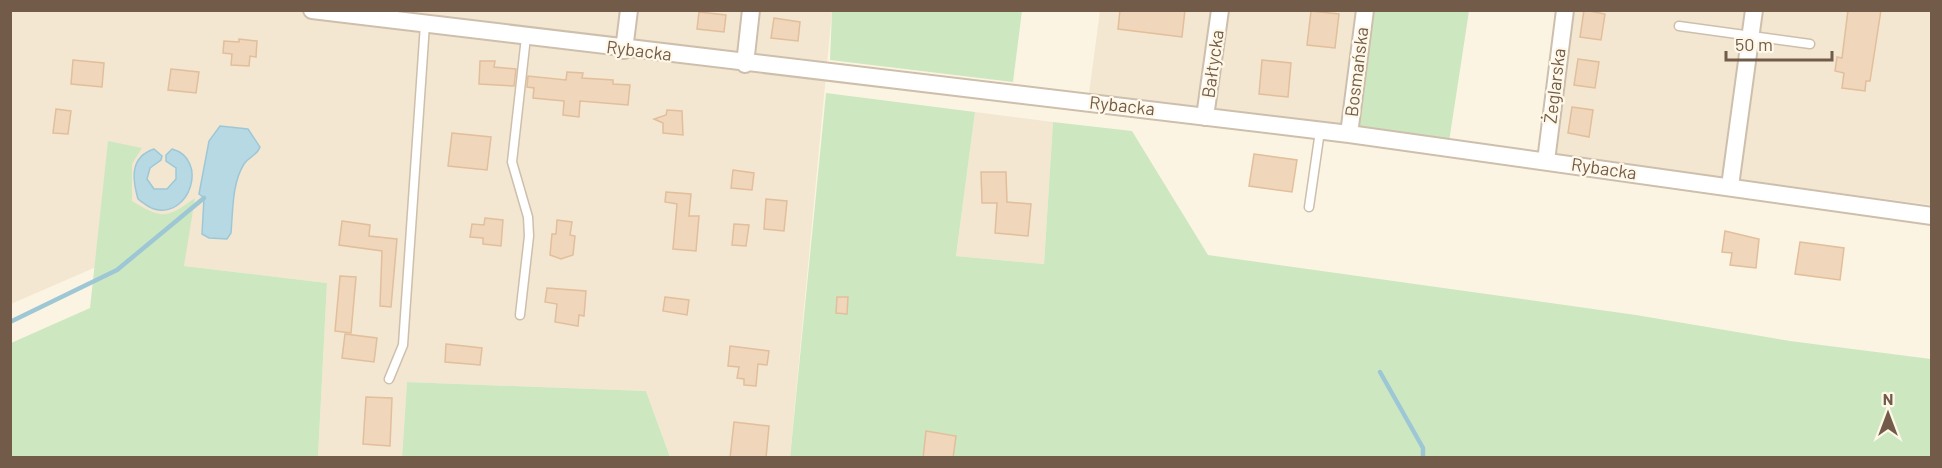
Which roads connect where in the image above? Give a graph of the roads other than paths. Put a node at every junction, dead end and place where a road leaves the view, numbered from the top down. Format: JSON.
{"nodes":[{"id":1,"x":312,"y":10,"type":"edge"},
{"id":2,"x":629,"y":10,"type":"edge"},
{"id":3,"x":751,"y":10,"type":"edge"},
{"id":4,"x":1220,"y":10,"type":"edge"},
{"id":5,"x":1365,"y":10,"type":"edge"},
{"id":6,"x":1565,"y":10,"type":"edge"},
{"id":7,"x":1754,"y":10,"type":"edge"},
{"id":8,"x":425,"y":24,"type":"junction"},
{"id":9,"x":1679,"y":26,"type":"dead end"},
{"id":10,"x":1751,"y":36,"type":"junction"},
{"id":11,"x":526,"y":37,"type":"junction"},
{"id":12,"x":1810,"y":44,"type":"dead end"},
{"id":13,"x":624,"y":50,"type":"junction"},
{"id":14,"x":744,"y":64,"type":"junction"},
{"id":15,"x":1205,"y":117,"type":"junction"},
{"id":16,"x":1320,"y":131,"type":"junction"},
{"id":17,"x":1349,"y":134,"type":"junction"},
{"id":18,"x":1546,"y":161,"type":"junction"},
{"id":19,"x":1730,"y":186,"type":"junction"},
{"id":20,"x":1308,"y":207,"type":"dead end"},
{"id":21,"x":1932,"y":216,"type":"edge"},
{"id":22,"x":520,"y":315,"type":"dead end"},
{"id":23,"x":388,"y":379,"type":"dead end"}],
"edges":[{"from":1,"to":8,"type":"street","name":"Rybacka"},
{"from":2,"to":13,"type":"street"},
{"from":3,"to":14,"type":"street"},
{"from":4,"to":15,"type":"street","name":"Bałtycka"},
{"from":5,"to":17,"type":"street","name":"Bosmańska"},
{"from":6,"to":18,"type":"street","name":"Żeglarska"},
{"from":7,"to":10,"type":"street"},
{"from":8,"to":11,"type":"street","name":"Rybacka"},
{"from":8,"to":23,"type":"lane"},
{"from":9,"to":10,"type":"lane"},
{"from":10,"to":12,"type":"lane"},
{"from":10,"to":19,"type":"street"},
{"from":11,"to":13,"type":"street","name":"Rybacka"},
{"from":11,"to":22,"type":"lane"},
{"from":13,"to":14,"type":"street","name":"Rybacka"},
{"from":14,"to":15,"type":"street","name":"Rybacka"},
{"from":15,"to":16,"type":"street","name":"Rybacka"},
{"from":16,"to":17,"type":"street","name":"Rybacka"},
{"from":16,"to":20,"type":"lane"},
{"from":17,"to":18,"type":"street","name":"Rybacka"},
{"from":18,"to":19,"type":"street","name":"Rybacka"},
{"from":19,"to":21,"type":"street","name":"Rybacka"}]}
